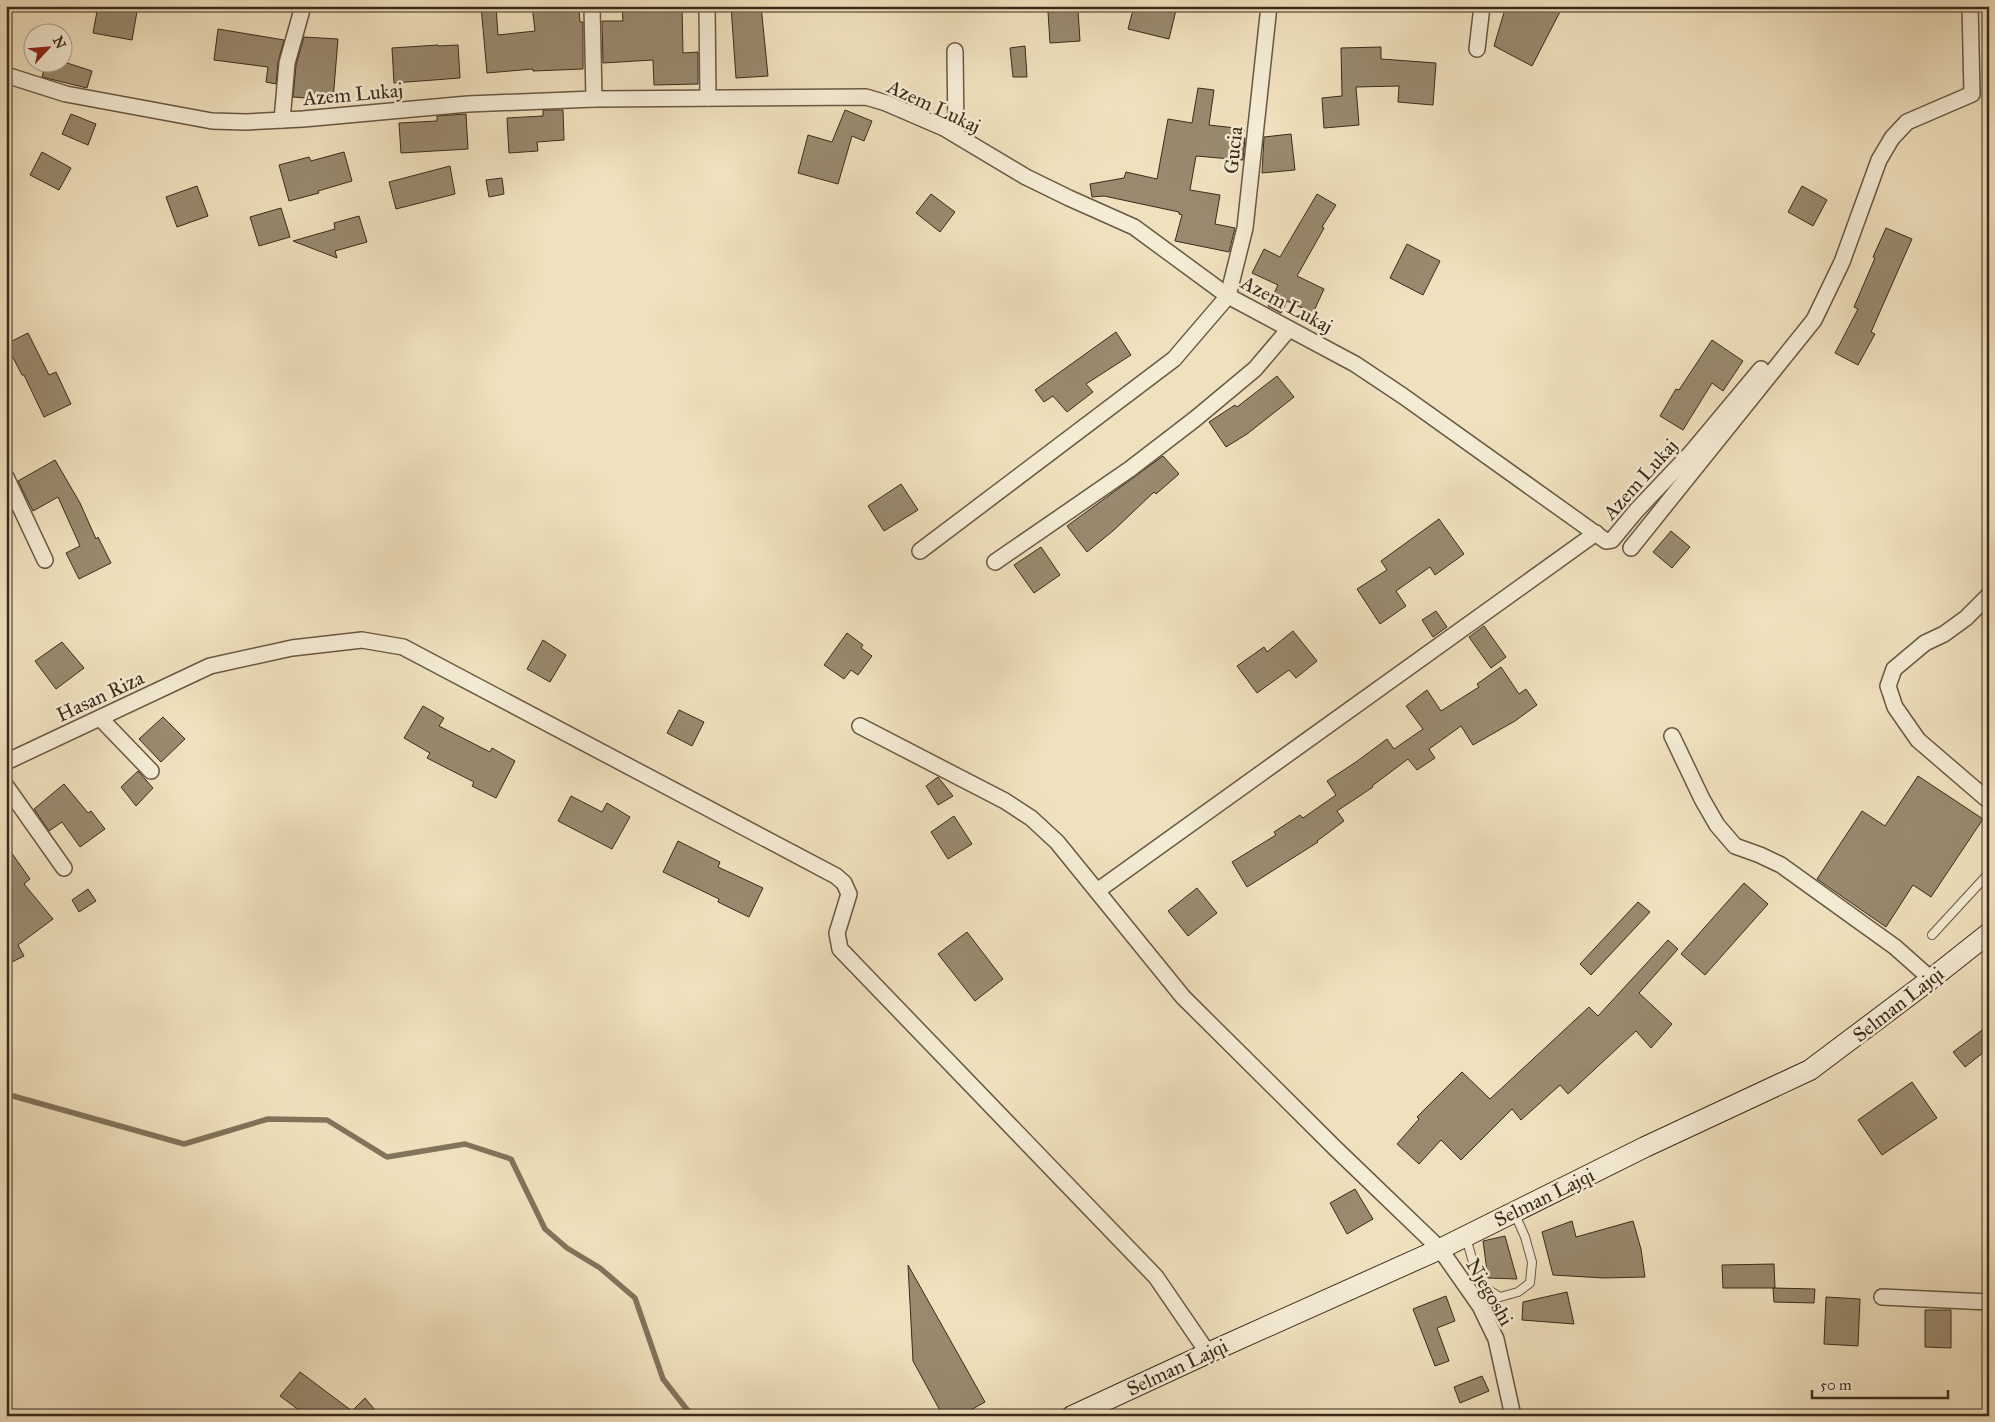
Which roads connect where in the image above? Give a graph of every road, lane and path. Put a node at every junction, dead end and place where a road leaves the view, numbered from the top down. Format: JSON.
{"nodes":[{"id":1,"x":303,"y":6,"type":"edge"},
{"id":2,"x":592,"y":6,"type":"edge"},
{"id":3,"x":707,"y":6,"type":"edge"},
{"id":4,"x":1269,"y":6,"type":"edge"},
{"id":5,"x":1482,"y":6,"type":"edge"},
{"id":6,"x":1970,"y":6,"type":"edge"},
{"id":7,"x":1477,"y":49,"type":"dead end"},
{"id":8,"x":955,"y":51,"type":"dead end"},
{"id":9,"x":6,"y":75,"type":"edge"},
{"id":10,"x":708,"y":98,"type":"junction"},
{"id":11,"x":594,"y":99,"type":"junction"},
{"id":12,"x":282,"y":120,"type":"junction"},
{"id":13,"x":956,"y":134,"type":"junction"},
{"id":14,"x":1228,"y":296,"type":"junction"},
{"id":15,"x":1289,"y":329,"type":"junction"},
{"id":16,"x":1761,"y":369,"type":"dead end"},
{"id":17,"x":6,"y":478,"type":"edge"},
{"id":18,"x":1596,"y":533,"type":"junction"},
{"id":19,"x":1631,"y":548,"type":"dead end"},
{"id":20,"x":920,"y":551,"type":"dead end"},
{"id":21,"x":45,"y":560,"type":"dead end"},
{"id":22,"x":995,"y":562,"type":"dead end"},
{"id":23,"x":1989,"y":595,"type":"edge"},
{"id":24,"x":100,"y":718,"type":"junction"},
{"id":25,"x":860,"y":726,"type":"dead end"},
{"id":26,"x":1672,"y":736,"type":"dead end"},
{"id":27,"x":6,"y":762,"type":"edge"},
{"id":28,"x":151,"y":770,"type":"dead end"},
{"id":29,"x":6,"y":786,"type":"edge"},
{"id":30,"x":1989,"y":801,"type":"edge"},
{"id":31,"x":64,"y":868,"type":"dead end"},
{"id":32,"x":1989,"y":873,"type":"edge"},
{"id":33,"x":1097,"y":891,"type":"junction"},
{"id":34,"x":1989,"y":932,"type":"edge"},
{"id":35,"x":1932,"y":935,"type":"dead end"},
{"id":36,"x":1931,"y":979,"type":"junction"},
{"id":37,"x":1514,"y":1212,"type":"junction"},
{"id":38,"x":1466,"y":1236,"type":"junction"},
{"id":39,"x":1440,"y":1249,"type":"junction"},
{"id":40,"x":1882,"y":1296,"type":"dead end"},
{"id":41,"x":1989,"y":1302,"type":"edge"},
{"id":42,"x":1208,"y":1353,"type":"junction"},
{"id":43,"x":1072,"y":1416,"type":"edge"},
{"id":44,"x":1512,"y":1416,"type":"edge"}],
"edges":[{"from":1,"to":12,"type":"street"},
{"from":2,"to":11,"type":"street"},
{"from":3,"to":10,"type":"street"},
{"from":4,"to":14,"type":"street","name":"Gucia"},
{"from":5,"to":7,"type":"street"},
{"from":6,"to":19,"type":"street","name":"Azem Lukaj"},
{"from":8,"to":13,"type":"street"},
{"from":9,"to":12,"type":"street","name":"Azem Lukaj"},
{"from":10,"to":11,"type":"street","name":"Azem Lukaj"},
{"from":10,"to":13,"type":"street","name":"Azem Lukaj"},
{"from":11,"to":12,"type":"street","name":"Azem Lukaj"},
{"from":13,"to":14,"type":"street","name":"Azem Lukaj"},
{"from":14,"to":15,"type":"street","name":"Azem Lukaj"},
{"from":14,"to":20,"type":"street"},
{"from":15,"to":18,"type":"street","name":"Azem Lukaj"},
{"from":15,"to":22,"type":"street"},
{"from":16,"to":18,"type":"street","name":"Azem Lukaj"},
{"from":17,"to":21,"type":"street"},
{"from":18,"to":33,"type":"street"},
{"from":23,"to":30,"type":"street"},
{"from":24,"to":27,"type":"street","name":"Hasan Riza"},
{"from":24,"to":28,"type":"street"},
{"from":24,"to":42,"type":"street","name":"Hasan Riza"},
{"from":25,"to":33,"type":"street","name":"Njegoshi"},
{"from":26,"to":36,"type":"street"},
{"from":29,"to":31,"type":"street"},
{"from":32,"to":35,"type":"lane"},
{"from":33,"to":39,"type":"street","name":"Njegoshi"},
{"from":34,"to":36,"type":"street","name":"Selman Lajqi"},
{"from":36,"to":37,"type":"street","name":"Selman Lajqi"},
{"from":37,"to":38,"type":"street","name":"Selman Lajqi"},
{"from":37,"to":38,"type":"lane"},
{"from":38,"to":39,"type":"street","name":"Selman Lajqi"},
{"from":39,"to":42,"type":"street","name":"Selman Lajqi"},
{"from":39,"to":44,"type":"street","name":"Njegoshi"},
{"from":40,"to":41,"type":"street"},
{"from":42,"to":43,"type":"street","name":"Selman Lajqi"}]}
